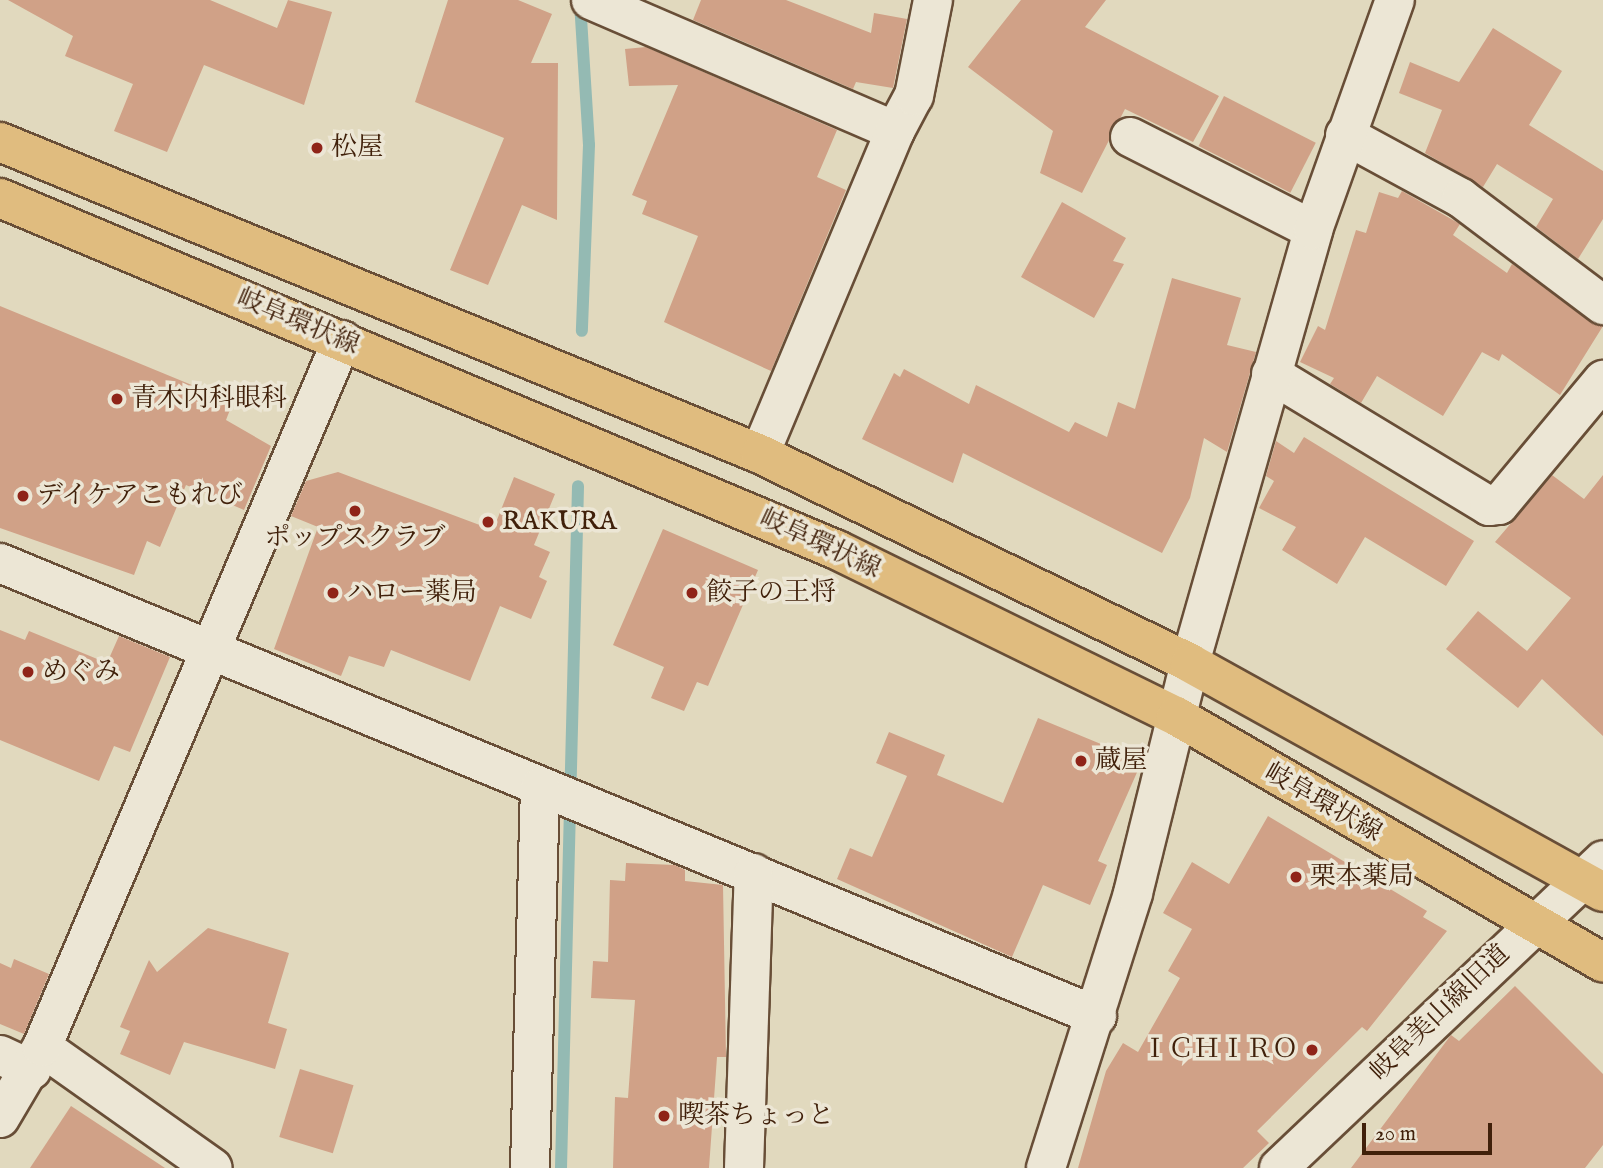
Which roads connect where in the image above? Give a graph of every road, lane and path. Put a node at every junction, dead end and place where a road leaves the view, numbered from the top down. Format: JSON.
{"nodes":[{"id":1,"x":933,"y":0,"type":"edge"},
{"id":2,"x":1395,"y":0,"type":"edge"},
{"id":3,"x":604,"y":3,"type":"edge"},
{"id":4,"x":895,"y":131,"type":"junction"},
{"id":5,"x":1345,"y":135,"type":"junction"},
{"id":6,"x":1130,"y":137,"type":"dead end"},
{"id":7,"x":0,"y":142,"type":"edge"},
{"id":8,"x":0,"y":198,"type":"edge"},
{"id":9,"x":1313,"y":230,"type":"junction"},
{"id":10,"x":1603,"y":305,"type":"edge"},
{"id":11,"x":342,"y":340,"type":"junction"},
{"id":12,"x":1271,"y":374,"type":"junction"},
{"id":13,"x":1603,"y":380,"type":"edge"},
{"id":14,"x":760,"y":454,"type":"junction"},
{"id":15,"x":0,"y":563,"type":"edge"},
{"id":16,"x":209,"y":649,"type":"junction"},
{"id":17,"x":1190,"y":663,"type":"junction"},
{"id":18,"x":1176,"y":716,"type":"junction"},
{"id":19,"x":561,"y":795,"type":"junction"},
{"id":20,"x":754,"y":873,"type":"junction"},
{"id":21,"x":1596,"y":877,"type":"edge"},
{"id":22,"x":1535,"y":922,"type":"junction"},
{"id":23,"x":1603,"y":963,"type":"edge"},
{"id":24,"x":1097,"y":1016,"type":"junction"},
{"id":25,"x":25,"y":1057,"type":"edge"},
{"id":26,"x":0,"y":1118,"type":"edge"},
{"id":27,"x":213,"y":1168,"type":"edge"},
{"id":28,"x":530,"y":1168,"type":"edge"},
{"id":29,"x":744,"y":1168,"type":"edge"},
{"id":30,"x":1046,"y":1168,"type":"edge"},
{"id":31,"x":1279,"y":1168,"type":"edge"}],
"edges":[{"from":1,"to":4,"type":"street"},
{"from":2,"to":5,"type":"street"},
{"from":3,"to":4,"type":"street"},
{"from":4,"to":14,"type":"street"},
{"from":5,"to":9,"type":"street"},
{"from":5,"to":10,"type":"street"},
{"from":6,"to":9,"type":"street"},
{"from":7,"to":14,"type":"main road","name":"岐阜環状線"},
{"from":8,"to":11,"type":"main road","name":"岐阜環状線"},
{"from":9,"to":12,"type":"street"},
{"from":11,"to":16,"type":"street"},
{"from":11,"to":18,"type":"main road","name":"岐阜環状線"},
{"from":12,"to":13,"type":"street"},
{"from":12,"to":17,"type":"street"},
{"from":14,"to":17,"type":"main road","name":"岐阜環状線"},
{"from":15,"to":16,"type":"street"},
{"from":16,"to":19,"type":"street"},
{"from":16,"to":25,"type":"street"},
{"from":17,"to":18,"type":"street"},
{"from":17,"to":21,"type":"main road","name":"岐阜環状線"},
{"from":18,"to":22,"type":"main road","name":"岐阜環状線"},
{"from":18,"to":24,"type":"street"},
{"from":19,"to":20,"type":"street"},
{"from":19,"to":28,"type":"street"},
{"from":20,"to":24,"type":"street"},
{"from":20,"to":29,"type":"street"},
{"from":21,"to":22,"type":"street","name":"岐阜美山線旧道"},
{"from":22,"to":23,"type":"main road","name":"岐阜環状線"},
{"from":22,"to":31,"type":"street","name":"岐阜美山線旧道"},
{"from":24,"to":30,"type":"street"},
{"from":25,"to":26,"type":"street"},
{"from":25,"to":27,"type":"street"}]}
